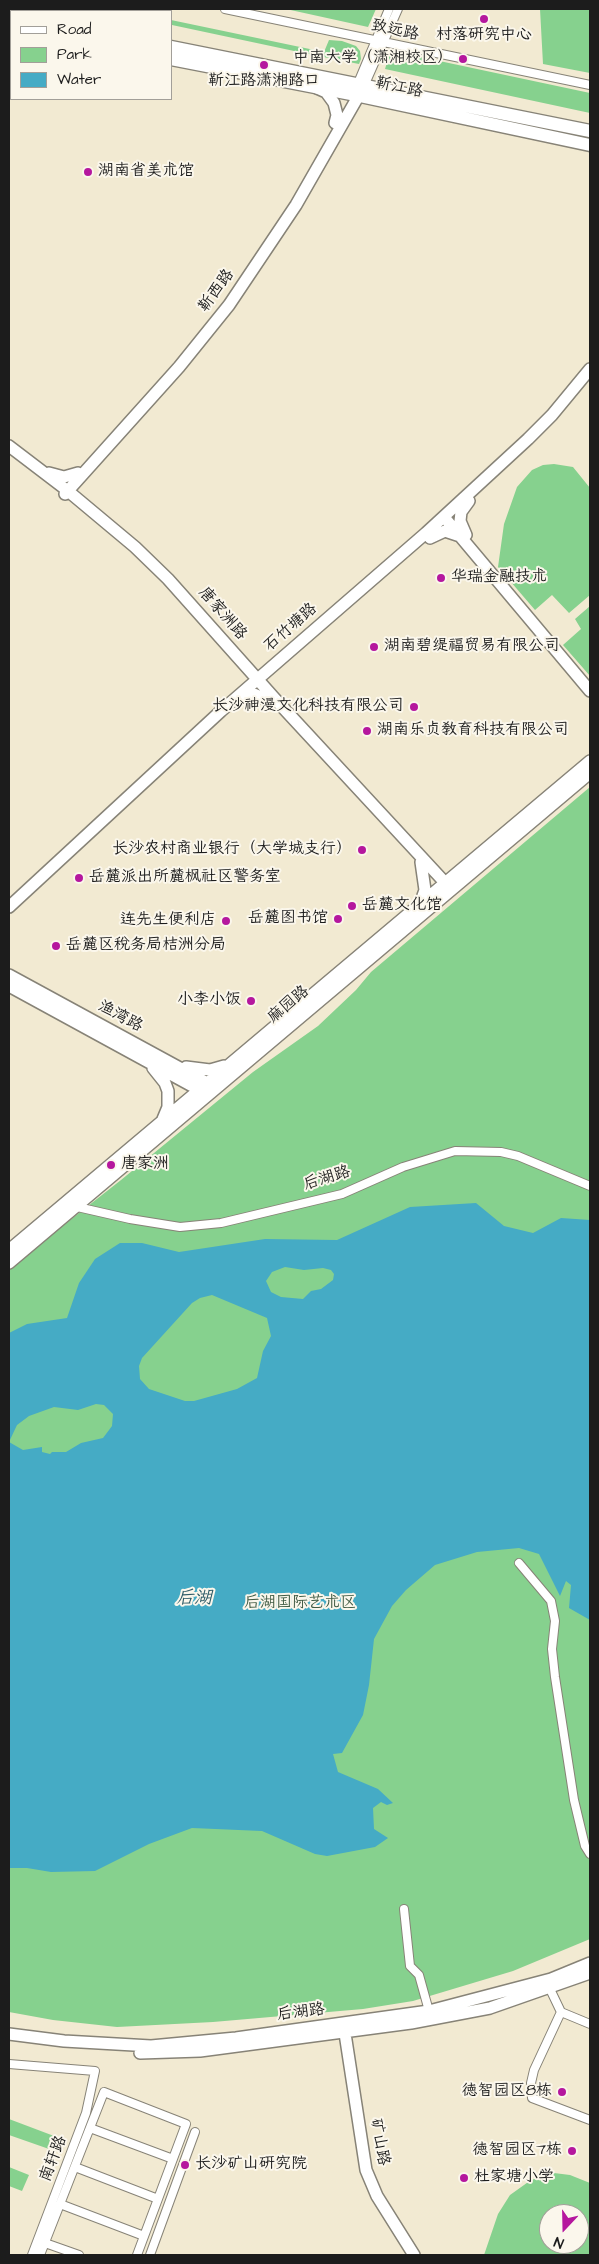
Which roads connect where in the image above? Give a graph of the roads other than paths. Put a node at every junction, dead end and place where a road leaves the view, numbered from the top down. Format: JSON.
{"nodes":[{"id":1,"x":225,"y":9,"type":"edge"},
{"id":2,"x":246,"y":9,"type":"edge"},
{"id":3,"x":389,"y":9,"type":"edge"},
{"id":4,"x":398,"y":9,"type":"edge"},
{"id":5,"x":380,"y":40,"type":"junction"},
{"id":6,"x":172,"y":46,"type":"edge"},
{"id":7,"x":172,"y":59,"type":"edge"},
{"id":8,"x":590,"y":81,"type":"edge"},
{"id":9,"x":361,"y":83,"type":"junction"},
{"id":10,"x":590,"y":85,"type":"edge"},
{"id":11,"x":312,"y":87,"type":"junction"},
{"id":12,"x":354,"y":95,"type":"junction"},
{"id":13,"x":382,"y":101,"type":"junction"},
{"id":14,"x":347,"y":112,"type":"junction"},
{"id":15,"x":335,"y":123,"type":"junction"},
{"id":16,"x":590,"y":131,"type":"edge"},
{"id":17,"x":590,"y":145,"type":"edge"},
{"id":18,"x":590,"y":369,"type":"edge"},
{"id":19,"x":590,"y":380,"type":"edge"},
{"id":20,"x":9,"y":446,"type":"edge"},
{"id":21,"x":9,"y":452,"type":"edge"},
{"id":22,"x":44,"y":472,"type":"junction"},
{"id":23,"x":80,"y":475,"type":"junction"},
{"id":24,"x":65,"y":491,"type":"junction"},
{"id":25,"x":469,"y":501,"type":"junction"},
{"id":26,"x":86,"y":506,"type":"junction"},
{"id":27,"x":448,"y":517,"type":"junction"},
{"id":28,"x":430,"y":538,"type":"junction"},
{"id":29,"x":465,"y":538,"type":"junction"},
{"id":30,"x":244,"y":668,"type":"junction"},
{"id":31,"x":273,"y":668,"type":"junction"},
{"id":32,"x":257,"y":683,"type":"junction"},
{"id":33,"x":590,"y":684,"type":"edge"},
{"id":34,"x":590,"y":691,"type":"edge"},
{"id":35,"x":241,"y":697,"type":"junction"},
{"id":36,"x":274,"y":701,"type":"junction"},
{"id":37,"x":590,"y":761,"type":"edge"},
{"id":38,"x":590,"y":773,"type":"edge"},
{"id":39,"x":422,"y":861,"type":"junction"},
{"id":40,"x":465,"y":867,"type":"junction"},
{"id":41,"x":445,"y":889,"type":"junction"},
{"id":42,"x":9,"y":908,"type":"edge"},
{"id":43,"x":417,"y":908,"type":"junction"},
{"id":44,"x":9,"y":913,"type":"edge"},
{"id":45,"x":9,"y":976,"type":"edge"},
{"id":46,"x":9,"y":986,"type":"edge"},
{"id":47,"x":160,"y":1057,"type":"junction"},
{"id":48,"x":140,"y":1058,"type":"junction"},
{"id":49,"x":232,"y":1062,"type":"junction"},
{"id":50,"x":208,"y":1089,"type":"junction"},
{"id":51,"x":160,"y":1124,"type":"junction"},
{"id":52,"x":590,"y":1186,"type":"edge"},
{"id":53,"x":71,"y":1205,"type":"junction"},
{"id":54,"x":9,"y":1250,"type":"edge"},
{"id":55,"x":9,"y":1263,"type":"edge"},
{"id":56,"x":519,"y":1563,"type":"dead end"},
{"id":57,"x":590,"y":1854,"type":"edge"},
{"id":58,"x":404,"y":1910,"type":"dead end"},
{"id":59,"x":590,"y":1963,"type":"edge"},
{"id":60,"x":590,"y":1973,"type":"edge"},
{"id":61,"x":550,"y":1988,"type":"junction"},
{"id":62,"x":429,"y":2011,"type":"junction"},
{"id":63,"x":561,"y":2012,"type":"junction"},
{"id":64,"x":590,"y":2024,"type":"edge"},
{"id":65,"x":341,"y":2029,"type":"junction"},
{"id":66,"x":9,"y":2034,"type":"edge"},
{"id":67,"x":9,"y":2040,"type":"edge"},
{"id":68,"x":9,"y":2064,"type":"edge"},
{"id":69,"x":590,"y":2120,"type":"edge"},
{"id":70,"x":90,"y":2128,"type":"junction"},
{"id":71,"x":195,"y":2132,"type":"dead end"},
{"id":72,"x":173,"y":2160,"type":"junction"},
{"id":73,"x":75,"y":2167,"type":"junction"},
{"id":74,"x":158,"y":2198,"type":"junction"},
{"id":75,"x":60,"y":2204,"type":"junction"},
{"id":76,"x":144,"y":2236,"type":"junction"},
{"id":77,"x":45,"y":2243,"type":"junction"},
{"id":78,"x":32,"y":2255,"type":"edge"},
{"id":79,"x":40,"y":2255,"type":"edge"},
{"id":80,"x":79,"y":2255,"type":"edge"},
{"id":81,"x":137,"y":2255,"type":"edge"},
{"id":82,"x":150,"y":2255,"type":"edge"},
{"id":83,"x":409,"y":2255,"type":"edge"},
{"id":84,"x":414,"y":2255,"type":"edge"}],
"edges":[{"from":1,"to":5,"type":"street","name":"致远路"},
{"from":2,"to":5,"type":"street"},
{"from":3,"to":5,"type":"street"},
{"from":4,"to":5,"type":"street"},
{"from":5,"to":8,"type":"street"},
{"from":5,"to":9,"type":"street"},
{"from":5,"to":10,"type":"street","name":"致远路"},
{"from":6,"to":9,"type":"main road"},
{"from":7,"to":11,"type":"main road","name":"靳江路"},
{"from":9,"to":12,"type":"street","name":"靳西路"},
{"from":9,"to":16,"type":"main road"},
{"from":11,"to":12,"type":"main road","name":"靳江路"},
{"from":11,"to":15,"type":"street"},
{"from":12,"to":13,"type":"main road","name":"靳江路"},
{"from":12,"to":14,"type":"street","name":"靳西路"},
{"from":12,"to":15,"type":"street","name":"靳西路"},
{"from":13,"to":14,"type":"street"},
{"from":13,"to":17,"type":"main road","name":"靳江路"},
{"from":14,"to":23,"type":"street","name":"靳西路"},
{"from":15,"to":23,"type":"street","name":"靳西路"},
{"from":18,"to":27,"type":"street","name":"石竹塘路"},
{"from":19,"to":25,"type":"street","name":"石竹塘路"},
{"from":20,"to":22,"type":"street","name":"唐家洲路"},
{"from":21,"to":24,"type":"street","name":"唐家洲路"},
{"from":22,"to":23,"type":"street"},
{"from":22,"to":24,"type":"street","name":"唐家洲路"},
{"from":23,"to":24,"type":"street","name":"靳西路"},
{"from":23,"to":26,"type":"street"},
{"from":24,"to":26,"type":"street","name":"唐家洲路"},
{"from":24,"to":30,"type":"street","name":"唐家洲路"},
{"from":25,"to":27,"type":"street","name":"石竹塘路"},
{"from":25,"to":29,"type":"street"},
{"from":26,"to":30,"type":"street","name":"唐家洲路"},
{"from":27,"to":28,"type":"street","name":"石竹塘路"},
{"from":27,"to":29,"type":"street"},
{"from":27,"to":31,"type":"street","name":"石竹塘路"},
{"from":28,"to":29,"type":"street"},
{"from":28,"to":31,"type":"street","name":"石竹塘路"},
{"from":29,"to":33,"type":"street"},
{"from":29,"to":34,"type":"street"},
{"from":30,"to":31,"type":"street"},
{"from":30,"to":32,"type":"street","name":"唐家洲路"},
{"from":30,"to":35,"type":"street"},
{"from":31,"to":32,"type":"street","name":"石竹塘路"},
{"from":31,"to":36,"type":"street"},
{"from":32,"to":35,"type":"street","name":"石竹塘路"},
{"from":32,"to":36,"type":"street","name":"唐家洲路"},
{"from":35,"to":36,"type":"street"},
{"from":35,"to":42,"type":"street","name":"石竹塘路"},
{"from":35,"to":44,"type":"street","name":"石竹塘路"},
{"from":36,"to":39,"type":"street","name":"唐家洲路"},
{"from":37,"to":40,"type":"street","name":"麻园路"},
{"from":38,"to":41,"type":"street","name":"麻园路"},
{"from":39,"to":40,"type":"street"},
{"from":39,"to":41,"type":"street","name":"唐家洲路"},
{"from":39,"to":43,"type":"street"},
{"from":40,"to":41,"type":"street","name":"麻园路"},
{"from":41,"to":43,"type":"street","name":"麻园路"},
{"from":41,"to":50,"type":"street","name":"麻园路"},
{"from":43,"to":49,"type":"street","name":"麻园路"},
{"from":45,"to":47,"type":"street","name":"渔湾路"},
{"from":46,"to":48,"type":"street","name":"渔湾路"},
{"from":47,"to":49,"type":"street"},
{"from":47,"to":50,"type":"street","name":"渔湾路"},
{"from":48,"to":50,"type":"street","name":"渔湾路"},
{"from":48,"to":51,"type":"street"},
{"from":49,"to":50,"type":"street","name":"麻园路"},
{"from":50,"to":51,"type":"street","name":"麻园路"},
{"from":50,"to":53,"type":"street","name":"麻园路"},
{"from":51,"to":53,"type":"street","name":"麻园路"},
{"from":52,"to":53,"type":"street","name":"后湖路"},
{"from":53,"to":54,"type":"street","name":"麻园路"},
{"from":53,"to":55,"type":"street","name":"麻园路"},
{"from":56,"to":57,"type":"street"},
{"from":58,"to":62,"type":"street"},
{"from":59,"to":62,"type":"street","name":"后湖路"},
{"from":60,"to":61,"type":"street","name":"后湖路"},
{"from":61,"to":63,"type":"street"},
{"from":61,"to":65,"type":"street","name":"后湖路"},
{"from":62,"to":65,"type":"street","name":"后湖路"},
{"from":63,"to":64,"type":"street"},
{"from":63,"to":69,"type":"street"},
{"from":65,"to":66,"type":"street","name":"后湖路"},
{"from":65,"to":67,"type":"street","name":"后湖路"},
{"from":65,"to":83,"type":"street","name":"矿山路"},
{"from":65,"to":84,"type":"street","name":"矿山路"},
{"from":68,"to":78,"type":"street","name":"南轩路"},
{"from":70,"to":72,"type":"street"},
{"from":70,"to":72,"type":"street"},
{"from":70,"to":73,"type":"street"},
{"from":71,"to":82,"type":"street"},
{"from":72,"to":74,"type":"street"},
{"from":73,"to":74,"type":"street"},
{"from":73,"to":75,"type":"street"},
{"from":74,"to":76,"type":"street"},
{"from":75,"to":76,"type":"street"},
{"from":75,"to":77,"type":"street"},
{"from":76,"to":81,"type":"street"},
{"from":77,"to":79,"type":"street"},
{"from":77,"to":80,"type":"street"}]}
